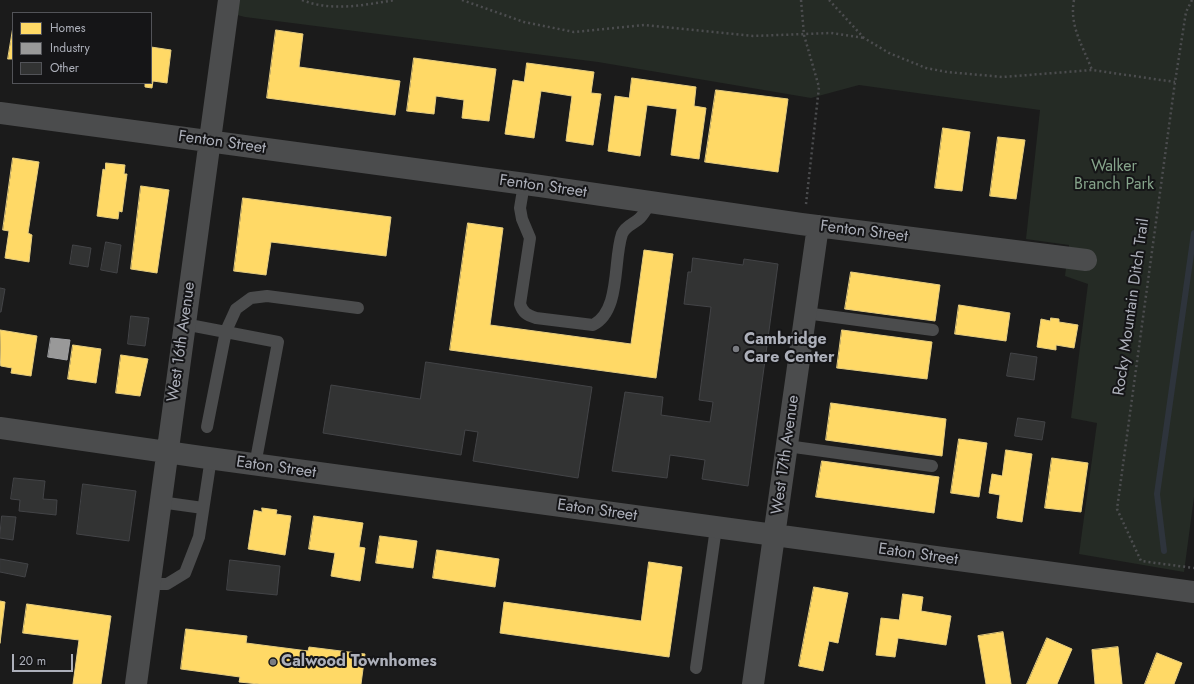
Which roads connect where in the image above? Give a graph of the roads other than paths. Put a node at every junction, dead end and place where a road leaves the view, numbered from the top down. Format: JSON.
{"nodes":[{"id":1,"x":229,"y":0,"type":"edge"},
{"id":2,"x":0,"y":113,"type":"edge"},
{"id":3,"x":210,"y":142,"type":"junction"},
{"id":4,"x":524,"y":184,"type":"junction"},
{"id":5,"x":650,"y":203,"type":"junction"},
{"id":6,"x":818,"y":226,"type":"junction"},
{"id":7,"x":1086,"y":260,"type":"dead end"},
{"id":8,"x":358,"y":308,"type":"dead end"},
{"id":9,"x":805,"y":313,"type":"junction"},
{"id":10,"x":184,"y":324,"type":"junction"},
{"id":11,"x":226,"y":330,"type":"junction"},
{"id":12,"x":933,"y":330,"type":"dead end"},
{"id":13,"x":208,"y":427,"type":"dead end"},
{"id":14,"x":0,"y":428,"type":"edge"},
{"id":15,"x":787,"y":446,"type":"junction"},
{"id":16,"x":166,"y":452,"type":"junction"},
{"id":17,"x":210,"y":458,"type":"junction"},
{"id":18,"x":256,"y":465,"type":"junction"},
{"id":19,"x":932,"y":466,"type":"dead end"},
{"id":20,"x":160,"y":502,"type":"junction"},
{"id":21,"x":203,"y":508,"type":"junction"},
{"id":22,"x":716,"y":528,"type":"junction"},
{"id":23,"x":774,"y":536,"type":"junction"},
{"id":24,"x":149,"y":584,"type":"junction"},
{"id":25,"x":1194,"y":592,"type":"edge"},
{"id":26,"x":696,"y":668,"type":"dead end"},
{"id":27,"x":136,"y":684,"type":"edge"},
{"id":28,"x":753,"y":684,"type":"edge"}],
"edges":[{"from":1,"to":3,"type":"street","name":"West 16th Avenue"},
{"from":2,"to":3,"type":"street","name":"Fenton Street"},
{"from":3,"to":4,"type":"street","name":"Fenton Street"},
{"from":3,"to":10,"type":"street","name":"West 16th Avenue"},
{"from":4,"to":5,"type":"street","name":"Fenton Street"},
{"from":4,"to":5,"type":"lane"},
{"from":5,"to":6,"type":"street","name":"Fenton Street"},
{"from":6,"to":7,"type":"street","name":"Fenton Street"},
{"from":6,"to":9,"type":"street","name":"West 17th Avenue"},
{"from":8,"to":11,"type":"lane"},
{"from":9,"to":12,"type":"lane"},
{"from":9,"to":15,"type":"street","name":"West 17th Avenue"},
{"from":10,"to":11,"type":"lane"},
{"from":10,"to":16,"type":"street","name":"West 16th Avenue"},
{"from":11,"to":13,"type":"lane"},
{"from":11,"to":18,"type":"lane"},
{"from":14,"to":16,"type":"street","name":"Eaton Street"},
{"from":15,"to":19,"type":"lane"},
{"from":15,"to":23,"type":"street","name":"West 17th Avenue"},
{"from":16,"to":17,"type":"street","name":"Eaton Street"},
{"from":16,"to":20,"type":"street","name":"West 16th Avenue"},
{"from":17,"to":18,"type":"street","name":"Eaton Street"},
{"from":17,"to":21,"type":"lane"},
{"from":18,"to":22,"type":"street","name":"Eaton Street"},
{"from":20,"to":21,"type":"lane"},
{"from":20,"to":24,"type":"street","name":"West 16th Avenue"},
{"from":21,"to":24,"type":"lane"},
{"from":22,"to":23,"type":"street","name":"Eaton Street"},
{"from":22,"to":26,"type":"lane"},
{"from":23,"to":25,"type":"street","name":"Eaton Street"},
{"from":23,"to":28,"type":"street","name":"West 17th Avenue"},
{"from":24,"to":27,"type":"street","name":"West 16th Avenue"}]}
